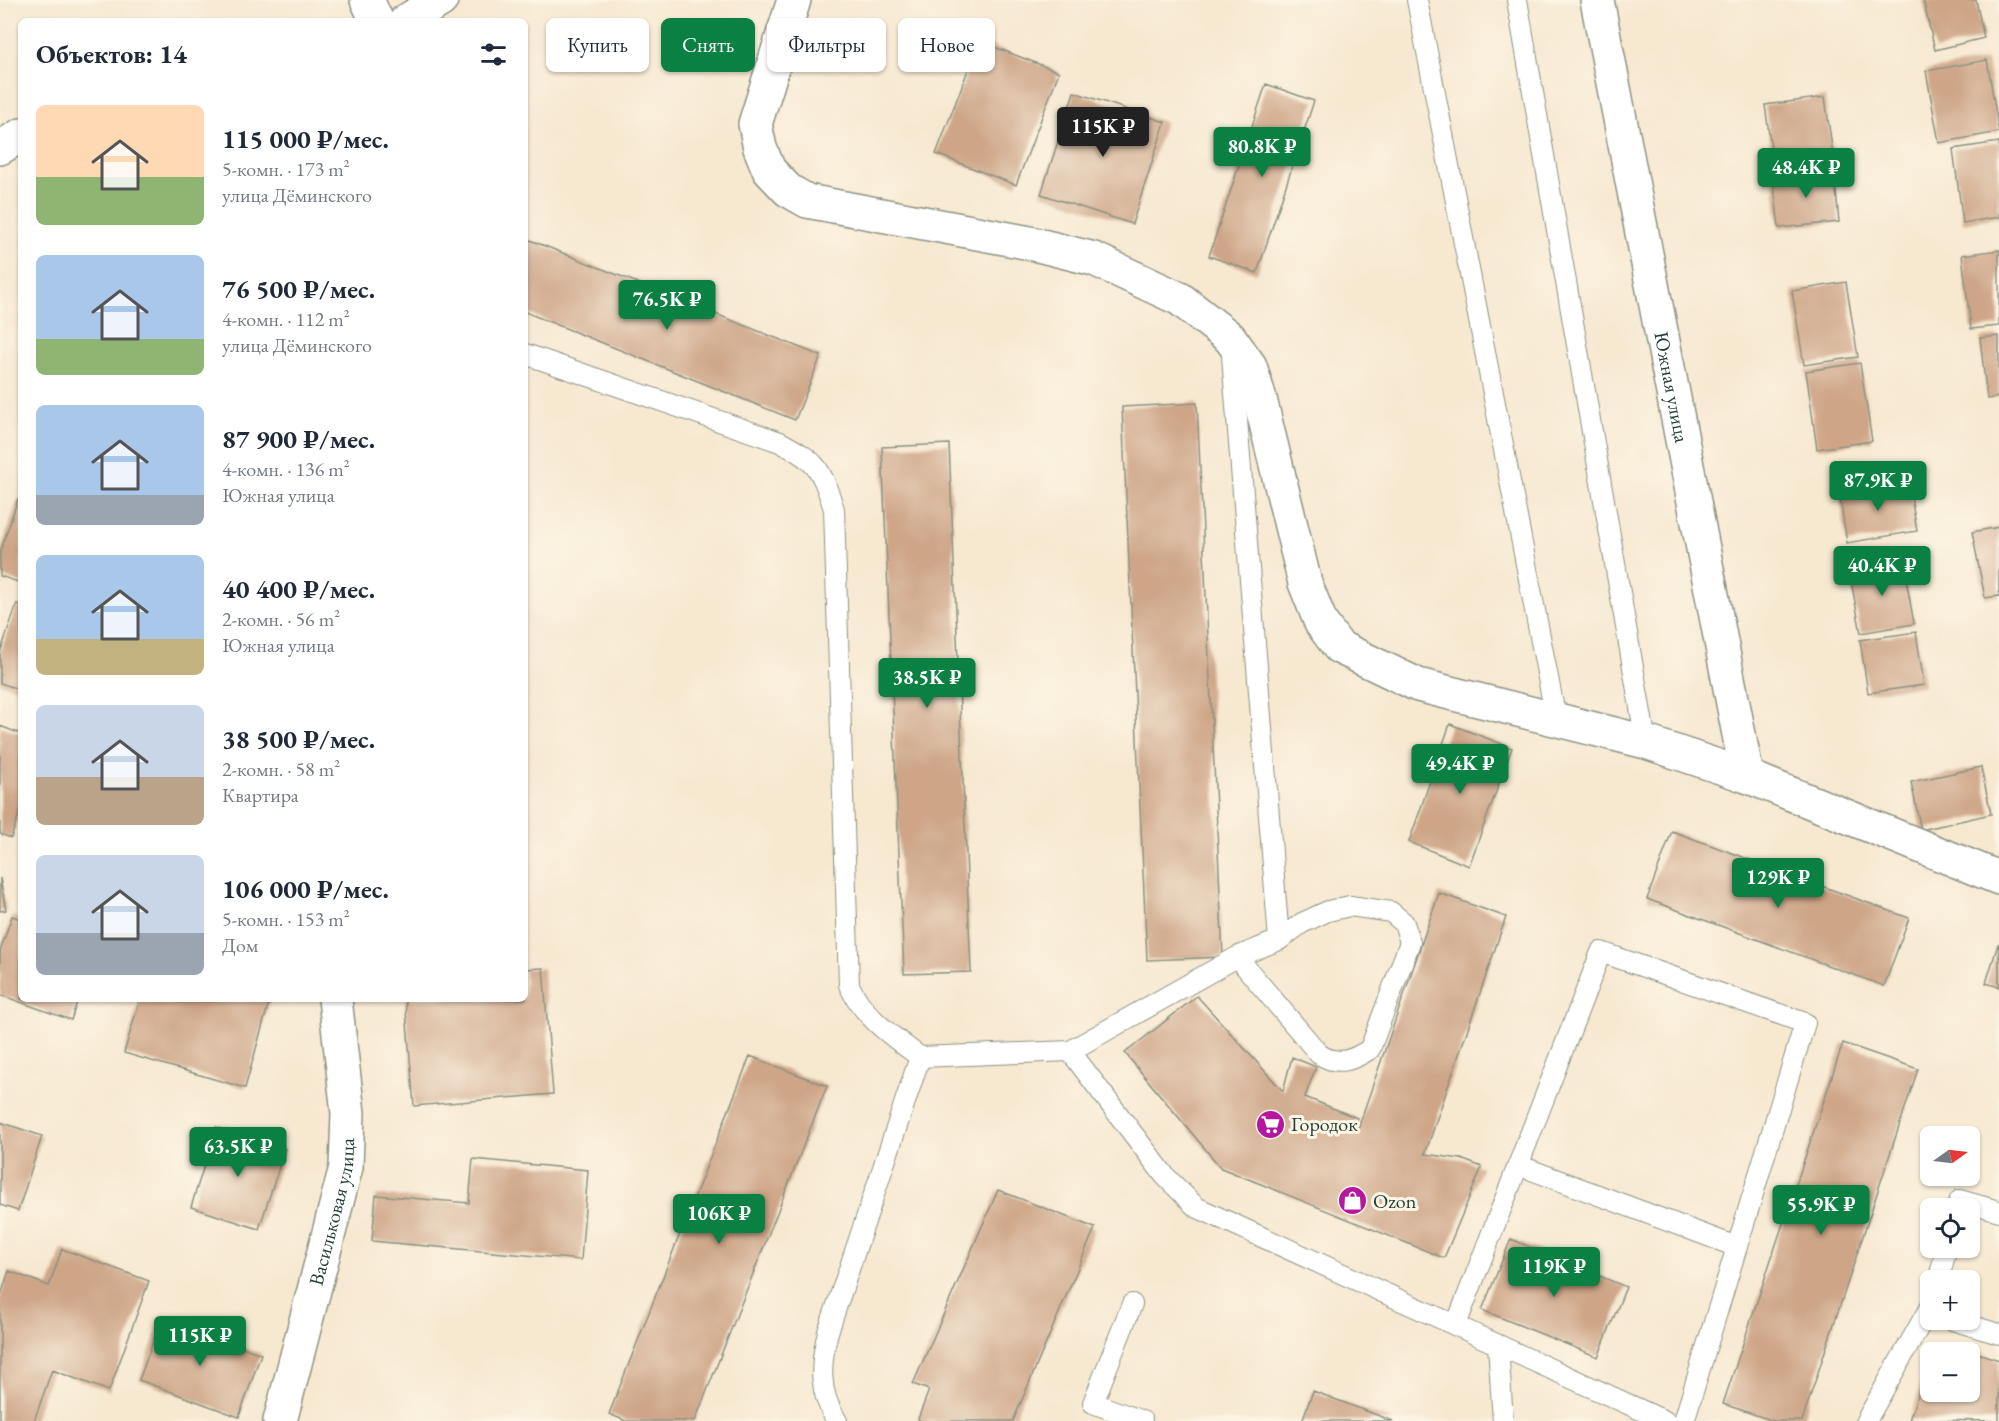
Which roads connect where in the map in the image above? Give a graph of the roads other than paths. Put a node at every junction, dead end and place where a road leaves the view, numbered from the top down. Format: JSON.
{"nodes":[{"id":1,"x":367,"y":0,"type":"edge"},
{"id":2,"x":441,"y":0,"type":"edge"},
{"id":3,"x":1418,"y":0,"type":"edge"},
{"id":4,"x":1517,"y":0,"type":"edge"},
{"id":5,"x":1597,"y":0,"type":"edge"},
{"id":6,"x":787,"y":2,"type":"edge"},
{"id":7,"x":376,"y":18,"type":"edge"},
{"id":8,"x":411,"y":18,"type":"edge"},
{"id":9,"x":18,"y":137,"type":"edge"},
{"id":10,"x":0,"y":148,"type":"edge"},
{"id":11,"x":1230,"y":338,"type":"junction"},
{"id":12,"x":528,"y":355,"type":"edge"},
{"id":13,"x":1556,"y":719,"type":"junction"},
{"id":14,"x":1646,"y":742,"type":"junction"},
{"id":15,"x":1747,"y":776,"type":"junction"},
{"id":16,"x":1999,"y":878,"type":"edge"},
{"id":17,"x":1279,"y":939,"type":"junction"},
{"id":18,"x":1237,"y":957,"type":"junction"},
{"id":19,"x":335,"y":1002,"type":"edge"},
{"id":20,"x":1070,"y":1051,"type":"junction"},
{"id":21,"x":920,"y":1057,"type":"junction"},
{"id":22,"x":1518,"y":1165,"type":"junction"},
{"id":23,"x":1980,"y":1206,"type":"edge"},
{"id":24,"x":1999,"y":1211,"type":"edge"},
{"id":25,"x":1737,"y":1247,"type":"junction"},
{"id":26,"x":1132,"y":1304,"type":"dead end"},
{"id":27,"x":1456,"y":1325,"type":"junction"},
{"id":28,"x":1920,"y":1328,"type":"edge"},
{"id":29,"x":1980,"y":1328,"type":"edge"},
{"id":30,"x":1999,"y":1334,"type":"edge"},
{"id":31,"x":1498,"y":1345,"type":"junction"},
{"id":32,"x":280,"y":1421,"type":"edge"},
{"id":33,"x":837,"y":1421,"type":"edge"},
{"id":34,"x":1142,"y":1421,"type":"edge"},
{"id":35,"x":1503,"y":1421,"type":"edge"},
{"id":36,"x":1665,"y":1421,"type":"edge"},
{"id":37,"x":1684,"y":1421,"type":"edge"},
{"id":38,"x":1866,"y":1421,"type":"edge"}],
"edges":[{"from":1,"to":7,"type":"street"},
{"from":2,"to":8,"type":"street"},
{"from":3,"to":13,"type":"lane"},
{"from":4,"to":14,"type":"lane"},
{"from":5,"to":15,"type":"street","name":"Южная улица"},
{"from":6,"to":11,"type":"street"},
{"from":9,"to":10,"type":"street"},
{"from":11,"to":13,"type":"street"},
{"from":11,"to":17,"type":"lane"},
{"from":12,"to":21,"type":"lane"},
{"from":13,"to":14,"type":"street"},
{"from":14,"to":15,"type":"street"},
{"from":15,"to":16,"type":"street"},
{"from":17,"to":18,"type":"lane"},
{"from":17,"to":18,"type":"lane"},
{"from":18,"to":20,"type":"lane"},
{"from":19,"to":32,"type":"street","name":"Васильковая улица"},
{"from":20,"to":21,"type":"lane"},
{"from":20,"to":27,"type":"lane"},
{"from":21,"to":33,"type":"lane"},
{"from":22,"to":25,"type":"lane"},
{"from":22,"to":25,"type":"lane"},
{"from":22,"to":27,"type":"lane"},
{"from":23,"to":24,"type":"lane"},
{"from":25,"to":37,"type":"lane"},
{"from":26,"to":34,"type":"lane"},
{"from":27,"to":31,"type":"lane"},
{"from":28,"to":38,"type":"lane"},
{"from":29,"to":30,"type":"lane"},
{"from":31,"to":35,"type":"lane"},
{"from":31,"to":36,"type":"lane"}]}
